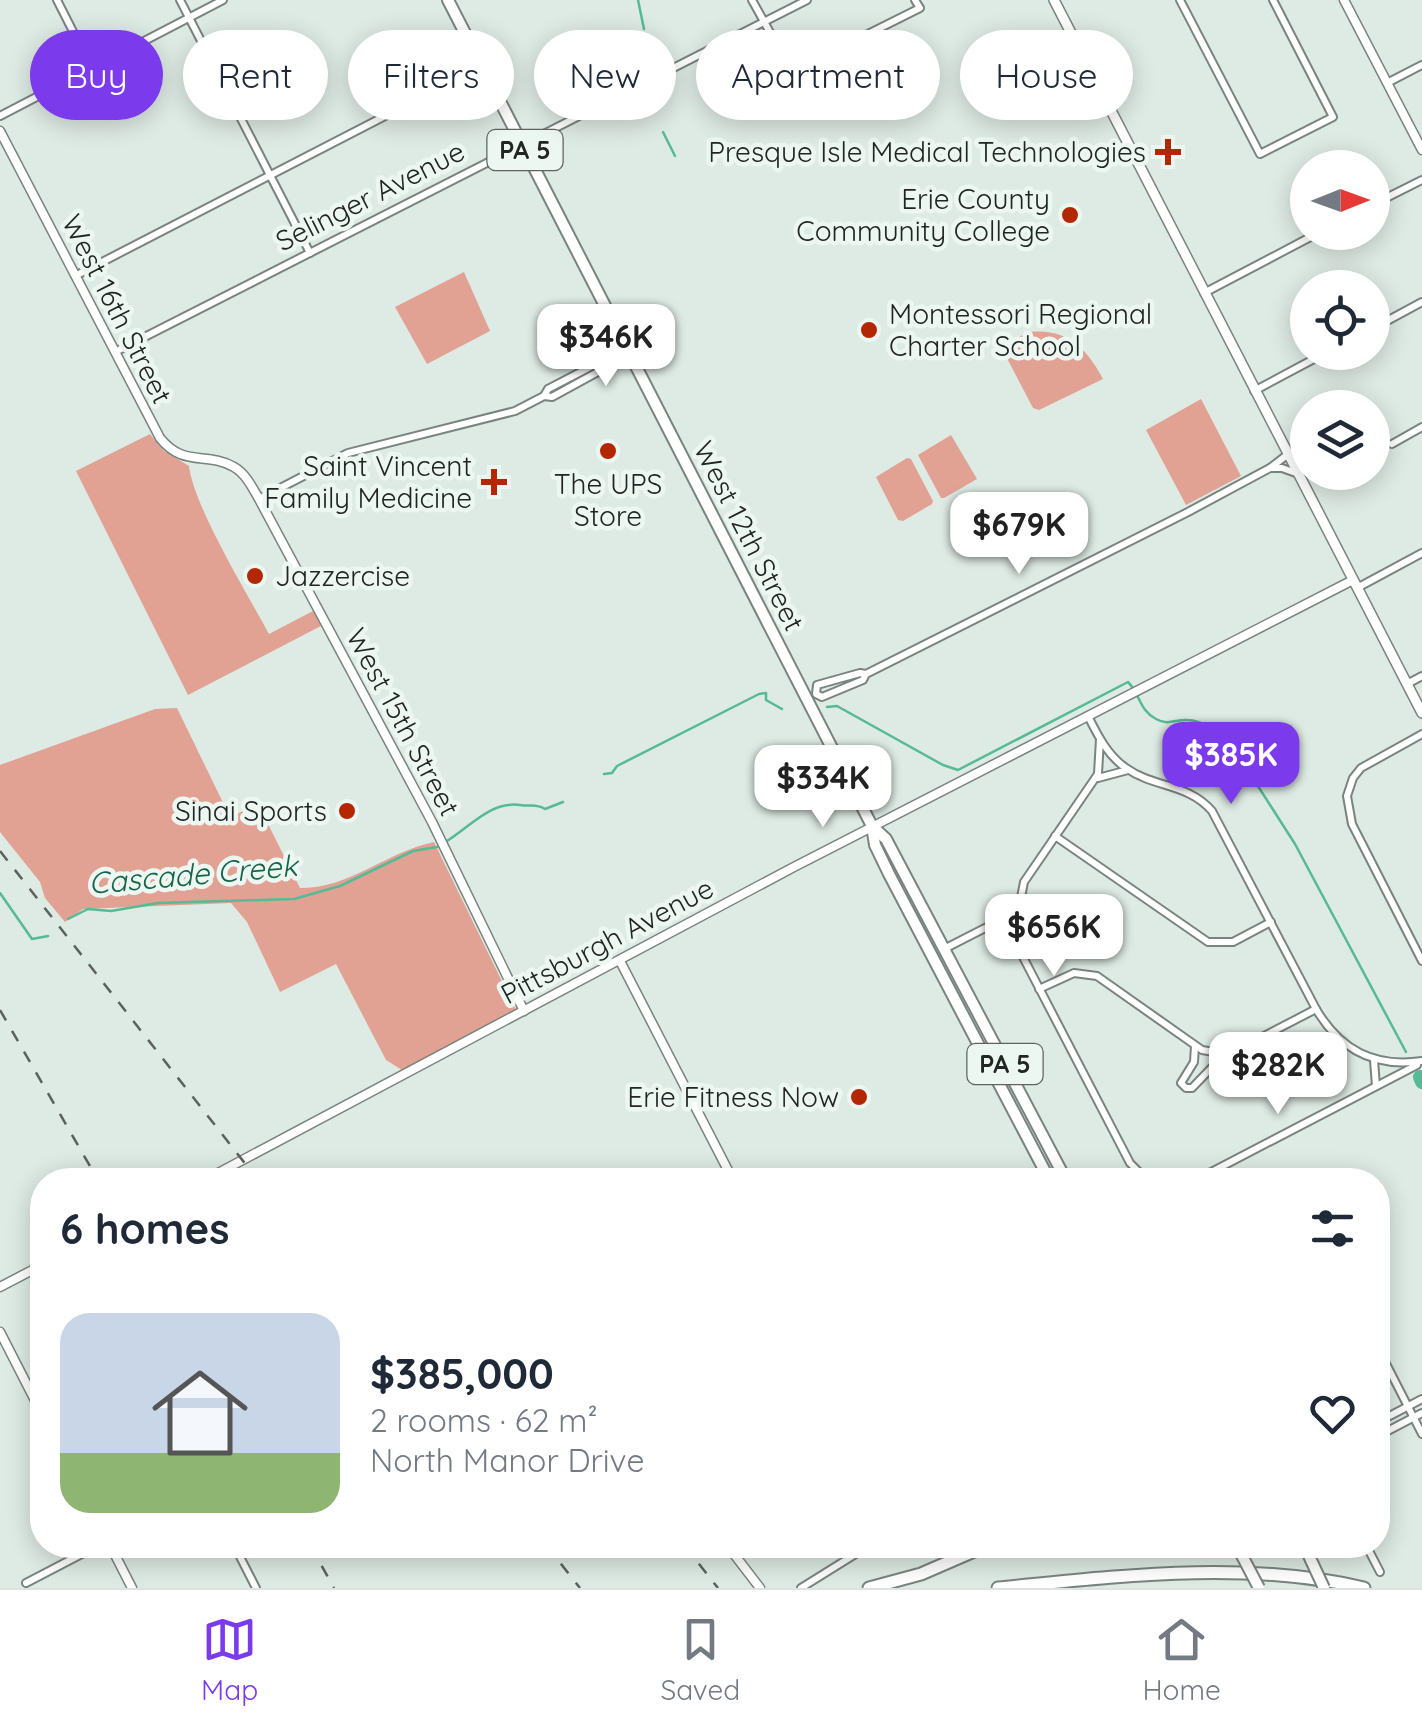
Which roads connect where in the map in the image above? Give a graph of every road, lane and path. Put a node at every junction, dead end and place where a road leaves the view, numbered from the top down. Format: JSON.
{"nodes":[{"id":1,"x":57,"y":0,"type":"edge"},
{"id":2,"x":180,"y":0,"type":"edge"},
{"id":3,"x":223,"y":0,"type":"edge"},
{"id":4,"x":448,"y":0,"type":"edge"},
{"id":5,"x":752,"y":0,"type":"edge"},
{"id":6,"x":806,"y":0,"type":"edge"},
{"id":7,"x":916,"y":0,"type":"edge"},
{"id":8,"x":1054,"y":0,"type":"edge"},
{"id":9,"x":1274,"y":0,"type":"edge"},
{"id":10,"x":1344,"y":0,"type":"edge"},
{"id":11,"x":1182,"y":1,"type":"edge"},
{"id":12,"x":190,"y":18,"type":"junction"},
{"id":13,"x":764,"y":22,"type":"junction"},
{"id":14,"x":72,"y":30,"type":"edge"},
{"id":15,"x":463,"y":30,"type":"edge"},
{"id":16,"x":768,"y":30,"type":"edge"},
{"id":17,"x":876,"y":30,"type":"edge"},
{"id":18,"x":163,"y":32,"type":"edge"},
{"id":19,"x":1422,"y":65,"type":"edge"},
{"id":20,"x":1387,"y":83,"type":"junction"},
{"id":21,"x":30,"y":101,"type":"edge"},
{"id":22,"x":0,"y":116,"type":"edge"},
{"id":23,"x":377,"y":120,"type":"edge"},
{"id":24,"x":510,"y":120,"type":"edge"},
{"id":25,"x":0,"y":132,"type":"edge"},
{"id":26,"x":522,"y":144,"type":"junction"},
{"id":27,"x":1422,"y":150,"type":"edge"},
{"id":28,"x":270,"y":175,"type":"junction"},
{"id":29,"x":1422,"y":180,"type":"edge"},
{"id":30,"x":1390,"y":197,"type":"edge"},
{"id":31,"x":1290,"y":248,"type":"edge"},
{"id":32,"x":310,"y":253,"type":"junction"},
{"id":33,"x":74,"y":276,"type":"junction"},
{"id":34,"x":1204,"y":293,"type":"junction"},
{"id":35,"x":1422,"y":302,"type":"edge"},
{"id":36,"x":1390,"y":319,"type":"edge"},
{"id":37,"x":115,"y":352,"type":"junction"},
{"id":38,"x":630,"y":354,"type":"junction"},
{"id":39,"x":1293,"y":370,"type":"edge"},
{"id":40,"x":1254,"y":391,"type":"junction"},
{"id":41,"x":1422,"y":428,"type":"edge"},
{"id":42,"x":1392,"y":444,"type":"dead end"},
{"id":43,"x":1287,"y":455,"type":"junction"},
{"id":44,"x":1290,"y":461,"type":"edge"},
{"id":45,"x":229,"y":464,"type":"joint"},
{"id":46,"x":1270,"y":468,"type":"junction"},
{"id":47,"x":1290,"y":471,"type":"edge"},
{"id":48,"x":1305,"y":490,"type":"edge"},
{"id":49,"x":259,"y":499,"type":"junction"},
{"id":50,"x":1422,"y":553,"type":"edge"},
{"id":51,"x":1355,"y":584,"type":"junction"},
{"id":52,"x":1422,"y":676,"type":"edge"},
{"id":53,"x":1407,"y":684,"type":"junction"},
{"id":54,"x":812,"y":696,"type":"junction"},
{"id":55,"x":1422,"y":713,"type":"edge"},
{"id":56,"x":1088,"y":716,"type":"junction"},
{"id":57,"x":1422,"y":734,"type":"edge"},
{"id":58,"x":1100,"y":738,"type":"junction"},
{"id":59,"x":1128,"y":770,"type":"junction"},
{"id":60,"x":1094,"y":782,"type":"junction"},
{"id":61,"x":872,"y":826,"type":"junction"},
{"id":62,"x":1055,"y":836,"type":"junction"},
{"id":63,"x":1271,"y":922,"type":"junction"},
{"id":64,"x":1016,"y":923,"type":"junction"},
{"id":65,"x":944,"y":949,"type":"junction"},
{"id":66,"x":620,"y":961,"type":"junction"},
{"id":67,"x":1422,"y":961,"type":"edge"},
{"id":68,"x":1039,"y":989,"type":"junction"},
{"id":69,"x":1316,"y":1009,"type":"junction"},
{"id":70,"x":524,"y":1011,"type":"junction"},
{"id":71,"x":1195,"y":1046,"type":"junction"},
{"id":72,"x":1235,"y":1050,"type":"junction"},
{"id":73,"x":1374,"y":1060,"type":"junction"},
{"id":74,"x":1422,"y":1062,"type":"edge"},
{"id":75,"x":1376,"y":1086,"type":"junction"},
{"id":76,"x":228,"y":1168,"type":"edge"},
{"id":77,"x":726,"y":1168,"type":"edge"},
{"id":78,"x":1043,"y":1168,"type":"edge"},
{"id":79,"x":1060,"y":1168,"type":"edge"},
{"id":80,"x":1134,"y":1168,"type":"edge"},
{"id":81,"x":1219,"y":1168,"type":"edge"},
{"id":82,"x":30,"y":1271,"type":"edge"},
{"id":83,"x":0,"y":1287,"type":"edge"},
{"id":84,"x":0,"y":1332,"type":"edge"},
{"id":85,"x":1390,"y":1371,"type":"edge"},
{"id":86,"x":30,"y":1391,"type":"edge"},
{"id":87,"x":1422,"y":1399,"type":"edge"},
{"id":88,"x":1408,"y":1406,"type":"junction"},
{"id":89,"x":1422,"y":1413,"type":"edge"},
{"id":90,"x":1390,"y":1416,"type":"edge"},
{"id":91,"x":1414,"y":1418,"type":"junction"},
{"id":92,"x":1390,"y":1430,"type":"edge"},
{"id":93,"x":1422,"y":1434,"type":"edge"},
{"id":94,"x":74,"y":1558,"type":"edge"},
{"id":95,"x":117,"y":1558,"type":"edge"},
{"id":96,"x":241,"y":1558,"type":"edge"},
{"id":97,"x":737,"y":1558,"type":"edge"},
{"id":98,"x":849,"y":1558,"type":"edge"},
{"id":99,"x":958,"y":1558,"type":"edge"},
{"id":100,"x":1243,"y":1558,"type":"edge"},
{"id":101,"x":1310,"y":1558,"type":"edge"},
{"id":102,"x":1373,"y":1558,"type":"edge"},
{"id":103,"x":1380,"y":1572,"type":"dead end"},
{"id":104,"x":26,"y":1583,"type":"dead end"},
{"id":105,"x":132,"y":1588,"type":"edge"},
{"id":106,"x":256,"y":1588,"type":"edge"},
{"id":107,"x":760,"y":1588,"type":"edge"},
{"id":108,"x":801,"y":1588,"type":"edge"},
{"id":109,"x":869,"y":1588,"type":"edge"},
{"id":110,"x":998,"y":1588,"type":"edge"},
{"id":111,"x":1259,"y":1588,"type":"edge"},
{"id":112,"x":1324,"y":1588,"type":"edge"},
{"id":113,"x":1364,"y":1588,"type":"edge"}],
"edges":[{"from":1,"to":14,"type":"street"},
{"from":2,"to":12,"type":"street"},
{"from":3,"to":12,"type":"street"},
{"from":4,"to":15,"type":"main road","name":"West 12th Street","number":"PA 5"},
{"from":5,"to":13,"type":"street"},
{"from":6,"to":13,"type":"street","name":"Selinger Avenue"},
{"from":7,"to":17,"type":"street"},
{"from":8,"to":34,"type":"main road"},
{"from":9,"to":11,"type":"street"},
{"from":10,"to":20,"type":"street"},
{"from":12,"to":18,"type":"street"},
{"from":12,"to":28,"type":"street"},
{"from":13,"to":16,"type":"street"},
{"from":13,"to":26,"type":"street","name":"Selinger Avenue"},
{"from":19,"to":20,"type":"street"},
{"from":20,"to":27,"type":"street"},
{"from":21,"to":22,"type":"street"},
{"from":23,"to":28,"type":"street"},
{"from":24,"to":26,"type":"main road","name":"West 12th Street","number":"PA 5"},
{"from":25,"to":33,"type":"street","name":"West 16th Street"},
{"from":26,"to":32,"type":"street","name":"Selinger Avenue"},
{"from":26,"to":38,"type":"main road","name":"West 12th Street","number":"PA 5"},
{"from":28,"to":32,"type":"street"},
{"from":28,"to":33,"type":"street"},
{"from":29,"to":30,"type":"street"},
{"from":31,"to":34,"type":"street"},
{"from":32,"to":37,"type":"street","name":"Selinger Avenue"},
{"from":33,"to":37,"type":"street","name":"West 16th Street"},
{"from":34,"to":40,"type":"main road"},
{"from":35,"to":36,"type":"street"},
{"from":37,"to":45,"type":"street","name":"West 16th Street"},
{"from":38,"to":49,"type":"street"},
{"from":38,"to":54,"type":"main road","name":"West 12th Street","number":"PA 5"},
{"from":39,"to":40,"type":"street"},
{"from":40,"to":43,"type":"main road"},
{"from":41,"to":42,"type":"street"},
{"from":43,"to":44,"type":"main road"},
{"from":43,"to":46,"type":"street"},
{"from":45,"to":49,"type":"street","name":"West 15th Street"},
{"from":46,"to":47,"type":"street"},
{"from":46,"to":54,"type":"street"},
{"from":48,"to":51,"type":"main road"},
{"from":49,"to":70,"type":"street","name":"West 15th Street"},
{"from":50,"to":51,"type":"street","name":"Pittsburgh Avenue"},
{"from":51,"to":53,"type":"main road"},
{"from":51,"to":56,"type":"street","name":"Pittsburgh Avenue"},
{"from":52,"to":53,"type":"street"},
{"from":53,"to":55,"type":"main road"},
{"from":54,"to":61,"type":"main road","name":"West 12th Street","number":"PA 5"},
{"from":56,"to":58,"type":"street"},
{"from":56,"to":61,"type":"street","name":"Pittsburgh Avenue"},
{"from":57,"to":67,"type":"street"},
{"from":58,"to":59,"type":"street"},
{"from":58,"to":60,"type":"street"},
{"from":59,"to":60,"type":"street"},
{"from":59,"to":63,"type":"street"},
{"from":60,"to":62,"type":"street"},
{"from":61,"to":65,"type":"main road","name":"West 12th Street","number":"PA 5"},
{"from":61,"to":66,"type":"street","name":"Pittsburgh Avenue"},
{"from":61,"to":78,"type":"main road","name":"West 12th Street","number":"PA 5"},
{"from":62,"to":63,"type":"street"},
{"from":62,"to":64,"type":"street"},
{"from":63,"to":69,"type":"street"},
{"from":64,"to":65,"type":"street"},
{"from":64,"to":68,"type":"street"},
{"from":65,"to":79,"type":"main road","name":"West 12th Street","number":"PA 5"},
{"from":66,"to":70,"type":"street","name":"Pittsburgh Avenue"},
{"from":66,"to":77,"type":"street"},
{"from":68,"to":71,"type":"street"},
{"from":68,"to":80,"type":"street"},
{"from":69,"to":72,"type":"street"},
{"from":69,"to":73,"type":"street"},
{"from":70,"to":76,"type":"street","name":"Pittsburgh Avenue"},
{"from":71,"to":72,"type":"street"},
{"from":71,"to":72,"type":"street"},
{"from":73,"to":74,"type":"street"},
{"from":73,"to":75,"type":"street"},
{"from":74,"to":75,"type":"street"},
{"from":75,"to":81,"type":"street"},
{"from":82,"to":83,"type":"street"},
{"from":84,"to":86,"type":"street"},
{"from":85,"to":88,"type":"street"},
{"from":87,"to":88,"type":"street"},
{"from":88,"to":90,"type":"street"},
{"from":88,"to":91,"type":"street"},
{"from":89,"to":91,"type":"street"},
{"from":91,"to":92,"type":"street"},
{"from":91,"to":93,"type":"street"},
{"from":94,"to":104,"type":"street"},
{"from":95,"to":105,"type":"street"},
{"from":96,"to":106,"type":"street"},
{"from":97,"to":107,"type":"street"},
{"from":98,"to":108,"type":"street"},
{"from":99,"to":109,"type":"highway"},
{"from":100,"to":111,"type":"main road","bridge":true},
{"from":101,"to":112,"type":"main road","bridge":true},
{"from":102,"to":103,"type":"street"},
{"from":110,"to":113,"type":"highway"}]}
